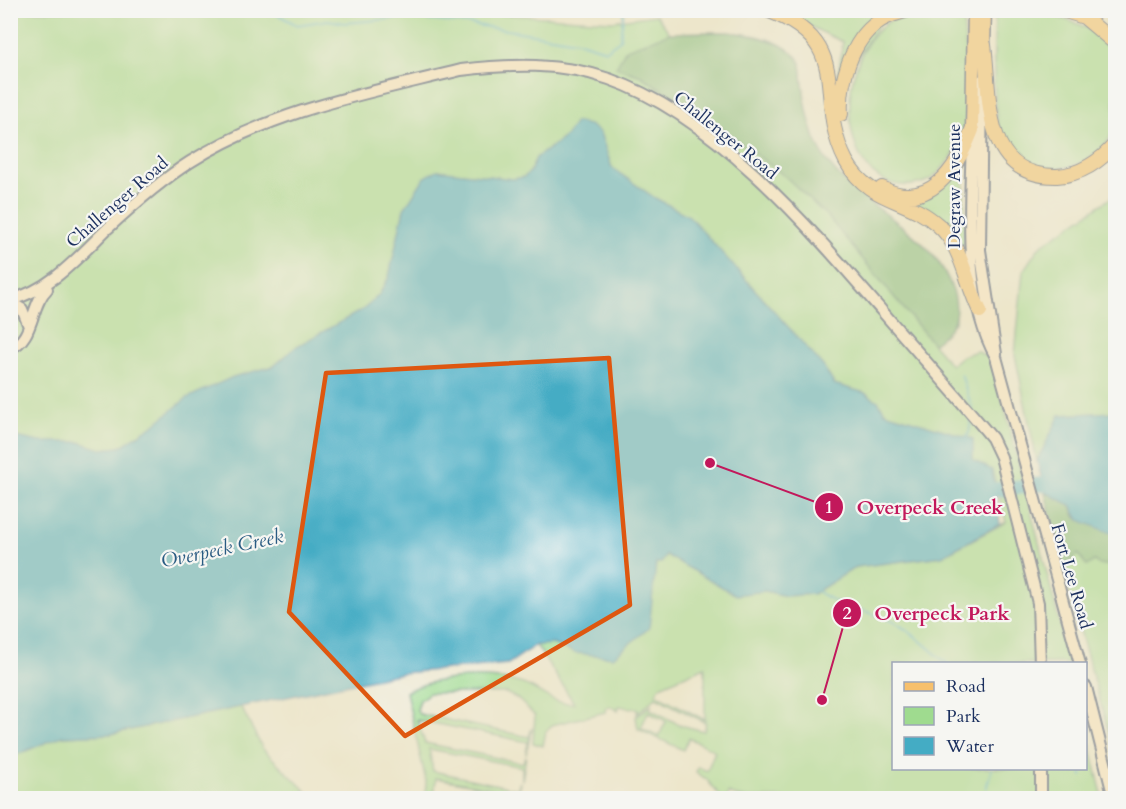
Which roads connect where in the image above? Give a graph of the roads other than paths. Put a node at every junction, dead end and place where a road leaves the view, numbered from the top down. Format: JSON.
{"nodes":[{"id":1,"x":767,"y":10,"type":"edge"},
{"id":2,"x":908,"y":10,"type":"edge"},
{"id":3,"x":974,"y":10,"type":"edge"},
{"id":4,"x":985,"y":10,"type":"edge"},
{"id":5,"x":1062,"y":10,"type":"edge"},
{"id":6,"x":979,"y":24,"type":"junction"},
{"id":7,"x":1116,"y":44,"type":"edge"},
{"id":8,"x":984,"y":45,"type":"junction"},
{"id":9,"x":972,"y":130,"type":"junction"},
{"id":10,"x":1116,"y":143,"type":"edge"},
{"id":11,"x":57,"y":277,"type":"junction"},
{"id":12,"x":10,"y":301,"type":"edge"},
{"id":13,"x":980,"y":310,"type":"junction"},
{"id":14,"x":28,"y":324,"type":"junction"},
{"id":15,"x":10,"y":348,"type":"edge"},
{"id":16,"x":996,"y":357,"type":"junction"},
{"id":17,"x":1033,"y":497,"type":"joint"},
{"id":18,"x":1040,"y":662,"type":"edge"},
{"id":19,"x":1080,"y":662,"type":"edge"},
{"id":20,"x":1087,"y":691,"type":"edge"},
{"id":21,"x":1041,"y":770,"type":"edge"},
{"id":22,"x":1041,"y":798,"type":"edge"},
{"id":23,"x":1114,"y":798,"type":"edge"}],
"edges":[{"from":1,"to":13,"type":"highway"},
{"from":2,"to":9,"type":"highway"},
{"from":3,"to":6,"type":"main road","name":"Degraw Avenue"},
{"from":4,"to":6,"type":"main road","name":"Degraw Avenue"},
{"from":5,"to":7,"type":"highway"},
{"from":6,"to":8,"type":"main road","name":"Degraw Avenue"},
{"from":6,"to":9,"type":"main road","name":"Degraw Avenue"},
{"from":8,"to":10,"type":"highway"},
{"from":8,"to":16,"type":"street","name":"Degraw Avenue"},
{"from":9,"to":13,"type":"street","name":"Degraw Avenue"},
{"from":11,"to":12,"type":"street","name":"Challenger Road"},
{"from":11,"to":14,"type":"street","name":"Challenger Road"},
{"from":11,"to":18,"type":"street","name":"Challenger Road"},
{"from":12,"to":14,"type":"street","name":"Challenger Road"},
{"from":13,"to":16,"type":"street","name":"Degraw Avenue"},
{"from":14,"to":15,"type":"street","name":"Challenger Road"},
{"from":16,"to":17,"type":"street","name":"Degraw Avenue"},
{"from":17,"to":19,"type":"street","name":"Fort Lee Road"},
{"from":20,"to":23,"type":"street"},
{"from":21,"to":22,"type":"street"}]}
